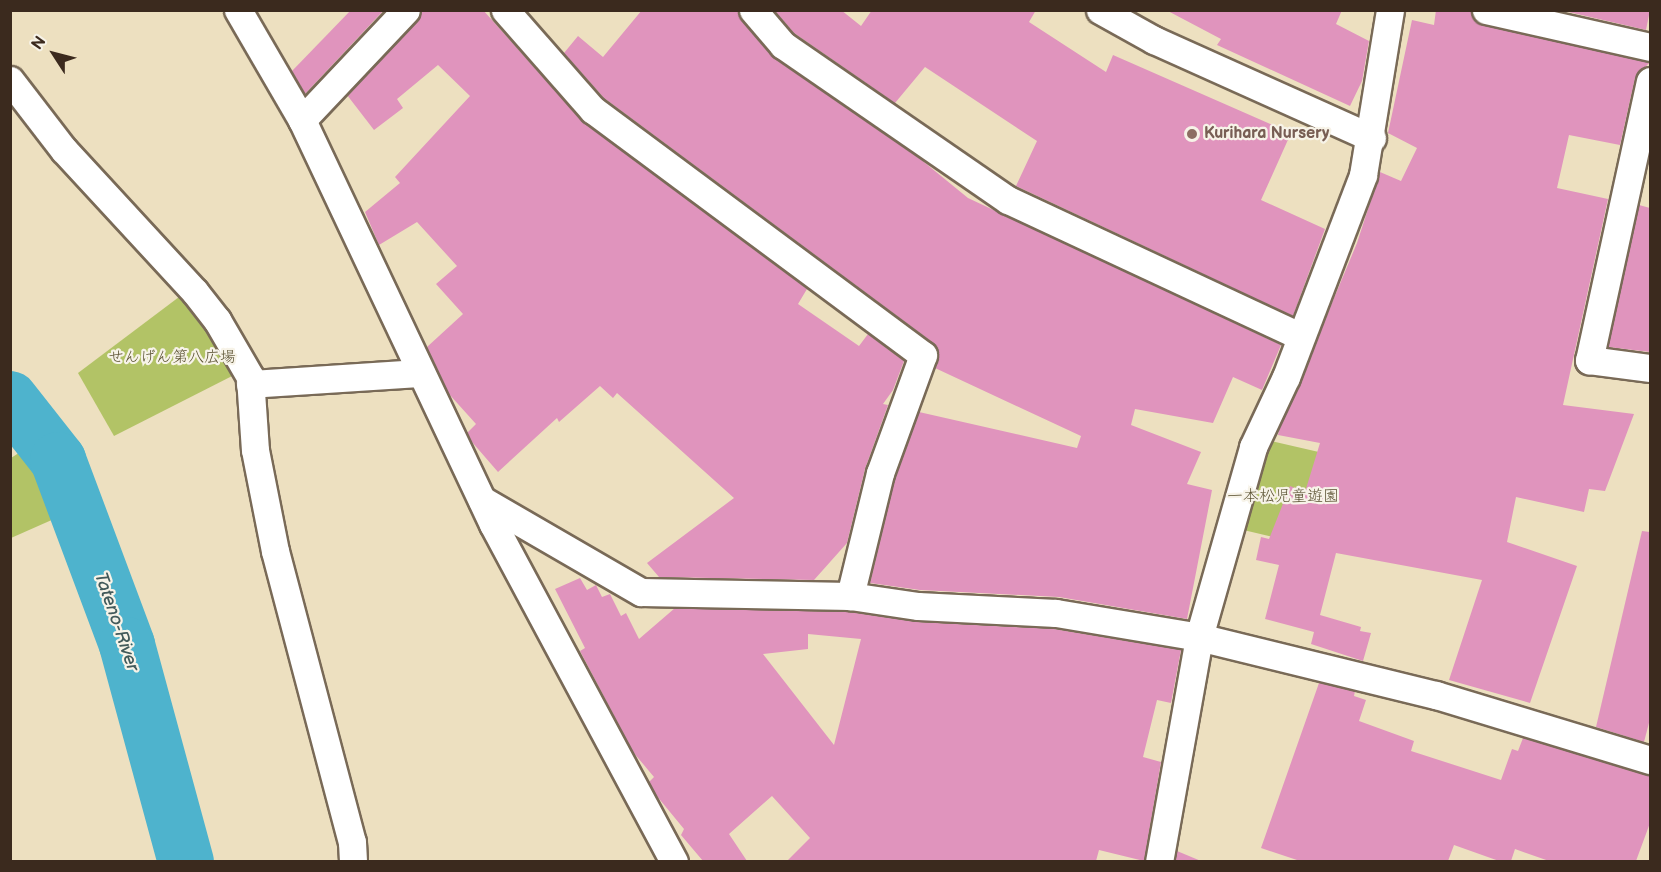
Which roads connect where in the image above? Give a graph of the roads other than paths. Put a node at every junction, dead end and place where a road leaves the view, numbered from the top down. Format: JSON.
{"nodes":[{"id":1,"x":238,"y":10,"type":"edge"},
{"id":2,"x":406,"y":10,"type":"edge"},
{"id":3,"x":505,"y":10,"type":"edge"},
{"id":4,"x":753,"y":10,"type":"edge"},
{"id":5,"x":1100,"y":10,"type":"edge"},
{"id":6,"x":1390,"y":10,"type":"edge"},
{"id":7,"x":1486,"y":10,"type":"edge"},
{"id":8,"x":1650,"y":47,"type":"edge"},
{"id":9,"x":10,"y":80,"type":"edge"},
{"id":10,"x":1650,"y":81,"type":"edge"},
{"id":11,"x":302,"y":120,"type":"junction"},
{"id":12,"x":1372,"y":138,"type":"junction"},
{"id":13,"x":1299,"y":336,"type":"junction"},
{"id":14,"x":1650,"y":368,"type":"edge"},
{"id":15,"x":421,"y":373,"type":"junction"},
{"id":16,"x":250,"y":384,"type":"junction"},
{"id":17,"x":482,"y":500,"type":"junction"},
{"id":18,"x":850,"y":596,"type":"junction"},
{"id":19,"x":1199,"y":637,"type":"junction"},
{"id":20,"x":1650,"y":760,"type":"edge"},
{"id":21,"x":353,"y":861,"type":"edge"},
{"id":22,"x":674,"y":861,"type":"edge"},
{"id":23,"x":1159,"y":861,"type":"edge"}],
"edges":[{"from":1,"to":11,"type":"street"},
{"from":2,"to":11,"type":"street"},
{"from":3,"to":18,"type":"street"},
{"from":4,"to":13,"type":"street"},
{"from":5,"to":12,"type":"street"},
{"from":6,"to":12,"type":"street"},
{"from":7,"to":8,"type":"street"},
{"from":9,"to":16,"type":"street"},
{"from":10,"to":14,"type":"street"},
{"from":11,"to":15,"type":"street"},
{"from":12,"to":13,"type":"street"},
{"from":13,"to":19,"type":"street"},
{"from":15,"to":16,"type":"street"},
{"from":15,"to":17,"type":"street"},
{"from":16,"to":21,"type":"street"},
{"from":17,"to":18,"type":"street"},
{"from":17,"to":22,"type":"street"},
{"from":18,"to":19,"type":"street"},
{"from":19,"to":20,"type":"street"},
{"from":19,"to":23,"type":"street"}]}
